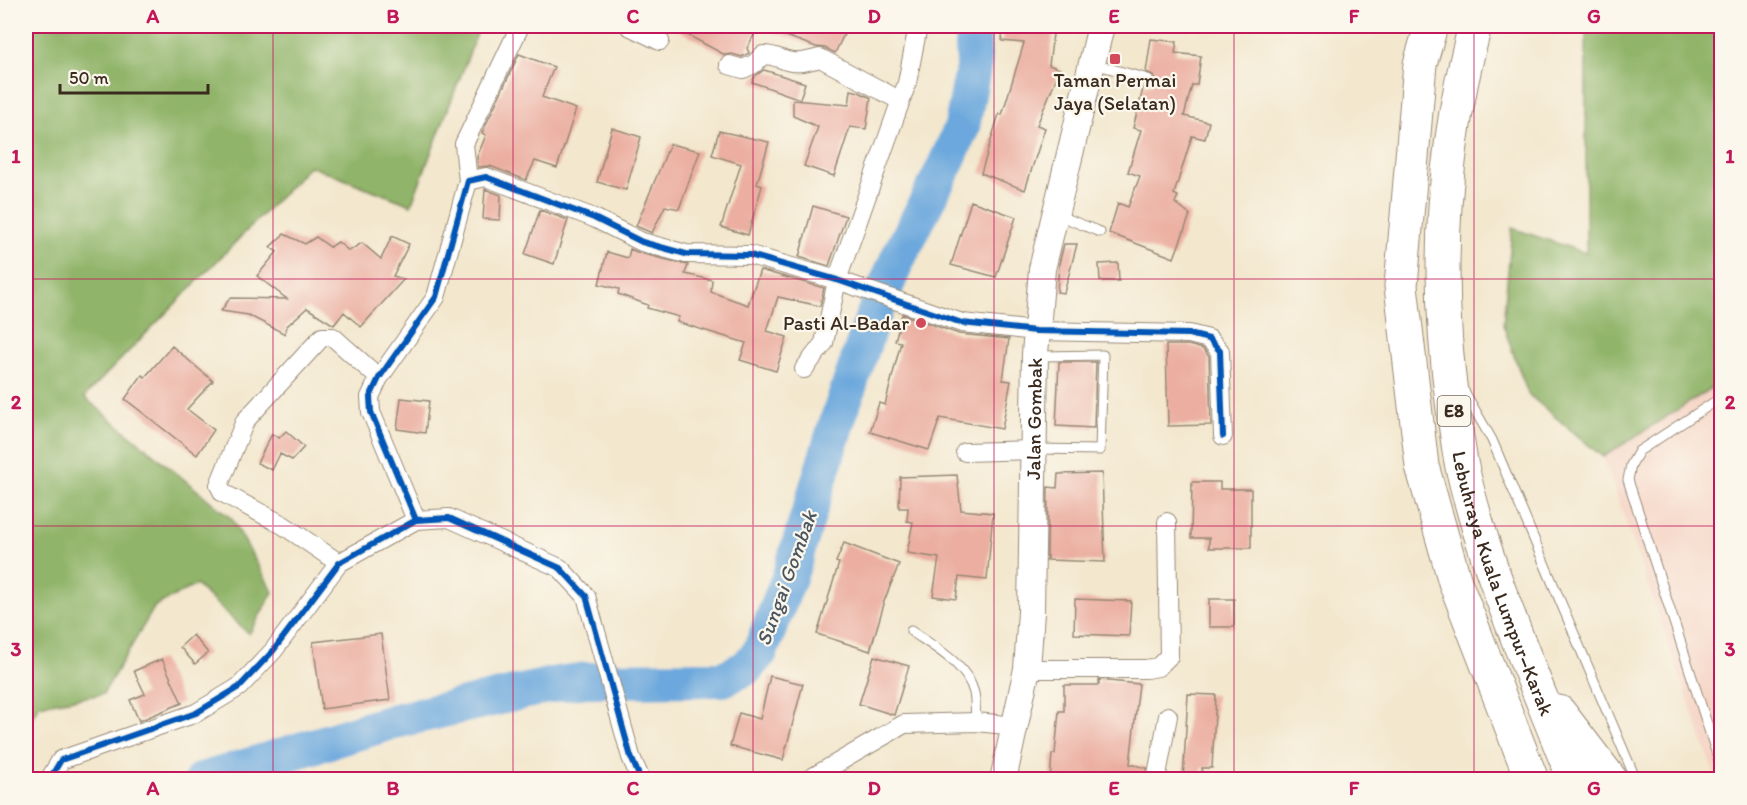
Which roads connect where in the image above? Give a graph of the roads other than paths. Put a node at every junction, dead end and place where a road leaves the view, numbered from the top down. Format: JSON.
{"nodes":[{"id":1,"x":520,"y":26,"type":"edge"},
{"id":2,"x":629,"y":26,"type":"edge"},
{"id":3,"x":918,"y":26,"type":"edge"},
{"id":4,"x":1101,"y":26,"type":"edge"},
{"id":5,"x":1431,"y":26,"type":"edge"},
{"id":6,"x":1475,"y":26,"type":"edge"},
{"id":7,"x":660,"y":41,"type":"dead end"},
{"id":8,"x":1092,"y":63,"type":"junction"},
{"id":9,"x":729,"y":65,"type":"dead end"},
{"id":10,"x":1148,"y":79,"type":"dead end"},
{"id":11,"x":899,"y":100,"type":"junction"},
{"id":12,"x":468,"y":181,"type":"junction"},
{"id":13,"x":1056,"y":214,"type":"junction"},
{"id":14,"x":1100,"y":232,"type":"dead end"},
{"id":15,"x":837,"y":280,"type":"junction"},
{"id":16,"x":1036,"y":331,"type":"junction"},
{"id":17,"x":1446,"y":360,"type":"junction"},
{"id":18,"x":804,"y":369,"type":"dead end"},
{"id":19,"x":379,"y":378,"type":"junction"},
{"id":20,"x":1722,"y":397,"type":"edge"},
{"id":21,"x":1223,"y":436,"type":"dead end"},
{"id":22,"x":1037,"y":449,"type":"junction"},
{"id":23,"x":965,"y":452,"type":"dead end"},
{"id":24,"x":416,"y":520,"type":"junction"},
{"id":25,"x":1167,"y":522,"type":"dead end"},
{"id":26,"x":339,"y":563,"type":"junction"},
{"id":27,"x":911,"y":632,"type":"dead end"},
{"id":28,"x":1027,"y":669,"type":"junction"},
{"id":29,"x":1533,"y":677,"type":"junction"},
{"id":30,"x":1168,"y":716,"type":"dead end"},
{"id":31,"x":976,"y":722,"type":"junction"},
{"id":32,"x":1016,"y":726,"type":"junction"},
{"id":33,"x":1722,"y":770,"type":"edge"},
{"id":34,"x":49,"y":780,"type":"edge"},
{"id":35,"x":641,"y":780,"type":"edge"},
{"id":36,"x":808,"y":780,"type":"edge"},
{"id":37,"x":1003,"y":780,"type":"edge"},
{"id":38,"x":1156,"y":780,"type":"edge"},
{"id":39,"x":1532,"y":780,"type":"edge"},
{"id":40,"x":1574,"y":780,"type":"edge"},
{"id":41,"x":1611,"y":780,"type":"edge"},
{"id":42,"x":1636,"y":780,"type":"edge"}],
"edges":[{"from":1,"to":12,"type":"street"},
{"from":2,"to":7,"type":"street"},
{"from":3,"to":11,"type":"street"},
{"from":4,"to":8,"type":"main road","name":"Jalan Gombak"},
{"from":5,"to":39,"type":"highway","name":"Lebuhraya Kuala Lumpur–Karak","number":"E8"},
{"from":6,"to":17,"type":"highway","name":"Lebuhraya Kuala Lumpur–Karak","number":"E8"},
{"from":8,"to":10,"type":"lane"},
{"from":8,"to":13,"type":"main road","name":"Jalan Gombak"},
{"from":9,"to":11,"type":"street"},
{"from":11,"to":15,"type":"street"},
{"from":12,"to":15,"type":"street"},
{"from":12,"to":19,"type":"street"},
{"from":13,"to":14,"type":"lane"},
{"from":13,"to":16,"type":"main road","name":"Jalan Gombak"},
{"from":15,"to":16,"type":"street"},
{"from":15,"to":18,"type":"street"},
{"from":16,"to":21,"type":"street"},
{"from":16,"to":22,"type":"main road","name":"Jalan Gombak"},
{"from":17,"to":29,"type":"highway","name":"Lebuhraya Kuala Lumpur–Karak","number":"E8"},
{"from":17,"to":42,"type":"lane"},
{"from":19,"to":24,"type":"street"},
{"from":19,"to":26,"type":"street"},
{"from":20,"to":33,"type":"lane"},
{"from":22,"to":22,"type":"lane"},
{"from":22,"to":23,"type":"street"},
{"from":22,"to":28,"type":"main road","name":"Jalan Gombak"},
{"from":24,"to":26,"type":"street"},
{"from":24,"to":35,"type":"street"},
{"from":25,"to":28,"type":"street"},
{"from":26,"to":34,"type":"street"},
{"from":27,"to":31,"type":"lane"},
{"from":28,"to":32,"type":"main road","name":"Jalan Gombak"},
{"from":29,"to":40,"type":"highway","name":"Lebuhraya Kuala Lumpur–Karak","number":"E8"},
{"from":29,"to":41,"type":"highway"},
{"from":30,"to":38,"type":"street"},
{"from":31,"to":32,"type":"street"},
{"from":31,"to":36,"type":"street"},
{"from":32,"to":37,"type":"main road","name":"Jalan Gombak"}]}
